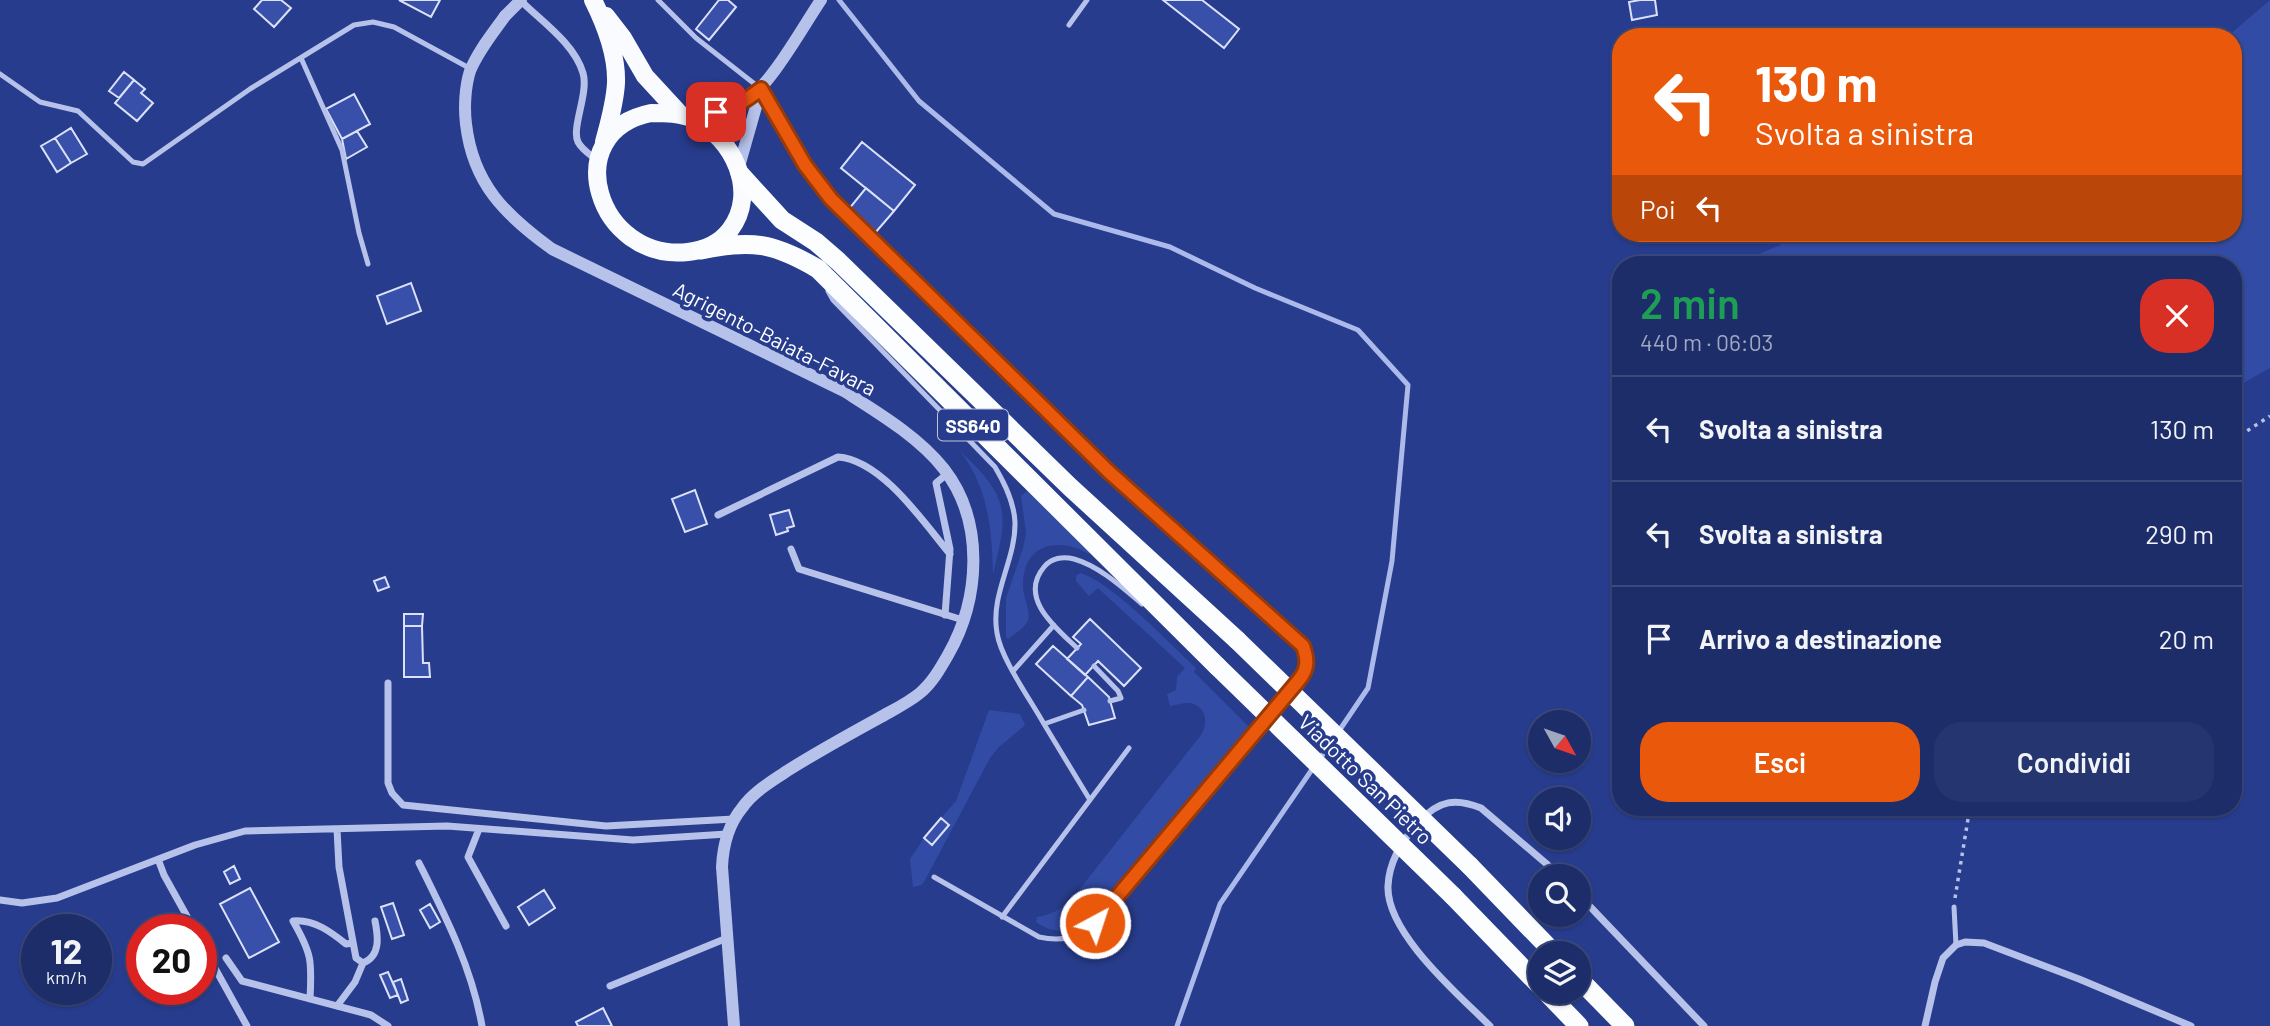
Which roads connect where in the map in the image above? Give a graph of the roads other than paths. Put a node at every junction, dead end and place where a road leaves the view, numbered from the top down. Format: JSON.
{"nodes":[{"id":1,"x":521,"y":0,"type":"edge"},
{"id":2,"x":593,"y":0,"type":"edge"},
{"id":3,"x":658,"y":0,"type":"edge"},
{"id":4,"x":821,"y":0,"type":"edge"},
{"id":5,"x":1087,"y":0,"type":"edge"},
{"id":6,"x":1069,"y":24,"type":"dead end"},
{"id":7,"x":301,"y":58,"type":"junction"},
{"id":8,"x":471,"y":69,"type":"junction"},
{"id":9,"x":0,"y":74,"type":"edge"},
{"id":10,"x":761,"y":89,"type":"junction"},
{"id":11,"x":686,"y":116,"type":"junction"},
{"id":12,"x":600,"y":157,"type":"junction"},
{"id":13,"x":739,"y":172,"type":"junction"},
{"id":14,"x":701,"y":250,"type":"junction"},
{"id":15,"x":368,"y":264,"type":"dead end"},
{"id":16,"x":818,"y":269,"type":"junction"},
{"id":17,"x":947,"y":474,"type":"junction"},
{"id":18,"x":718,"y":515,"type":"dead end"},
{"id":19,"x":791,"y":549,"type":"dead end"},
{"id":20,"x":950,"y":554,"type":"junction"},
{"id":21,"x":1145,"y":606,"type":"dead end"},
{"id":22,"x":945,"y":615,"type":"junction"},
{"id":23,"x":1155,"y":615,"type":"dead end"},
{"id":24,"x":964,"y":620,"type":"junction"},
{"id":25,"x":1054,"y":625,"type":"junction"},
{"id":26,"x":1077,"y":648,"type":"dead end"},
{"id":27,"x":1094,"y":666,"type":"dead end"},
{"id":28,"x":1217,"y":666,"type":"junction"},
{"id":29,"x":1014,"y":670,"type":"junction"},
{"id":30,"x":388,"y":683,"type":"dead end"},
{"id":31,"x":1110,"y":701,"type":"dead end"},
{"id":32,"x":1084,"y":710,"type":"dead end"},
{"id":33,"x":1044,"y":724,"type":"junction"},
{"id":34,"x":1129,"y":748,"type":"dead end"},
{"id":35,"x":1090,"y":800,"type":"junction"},
{"id":36,"x":734,"y":819,"type":"junction"},
{"id":37,"x":337,"y":829,"type":"junction"},
{"id":38,"x":480,"y":829,"type":"junction"},
{"id":39,"x":727,"y":834,"type":"junction"},
{"id":40,"x":158,"y":859,"type":"junction"},
{"id":41,"x":419,"y":863,"type":"dead end"},
{"id":42,"x":1547,"y":864,"type":"edge"},
{"id":43,"x":934,"y":877,"type":"dead end"},
{"id":44,"x":0,"y":900,"type":"edge"},
{"id":45,"x":1954,"y":907,"type":"road end"},
{"id":46,"x":1591,"y":908,"type":"edge"},
{"id":47,"x":186,"y":914,"type":"edge"},
{"id":48,"x":1002,"y":917,"type":"junction"},
{"id":49,"x":375,"y":921,"type":"dead end"},
{"id":50,"x":506,"y":926,"type":"dead end"},
{"id":51,"x":728,"y":938,"type":"junction"},
{"id":52,"x":1542,"y":941,"type":"edge"},
{"id":53,"x":354,"y":943,"type":"junction"},
{"id":54,"x":1956,"y":945,"type":"junction"},
{"id":55,"x":226,"y":958,"type":"dead end"},
{"id":56,"x":363,"y":963,"type":"junction"},
{"id":57,"x":217,"y":972,"type":"edge"},
{"id":58,"x":1528,"y":974,"type":"edge"},
{"id":59,"x":610,"y":986,"type":"dead end"},
{"id":60,"x":1591,"y":991,"type":"edge"},
{"id":61,"x":310,"y":999,"type":"junction"},
{"id":62,"x":1558,"y":1004,"type":"edge"},
{"id":63,"x":337,"y":1006,"type":"junction"},
{"id":64,"x":247,"y":1026,"type":"edge"},
{"id":65,"x":388,"y":1026,"type":"edge"},
{"id":66,"x":482,"y":1026,"type":"edge"},
{"id":67,"x":734,"y":1026,"type":"edge"},
{"id":68,"x":1490,"y":1026,"type":"edge"},
{"id":69,"x":1579,"y":1026,"type":"edge"},
{"id":70,"x":1625,"y":1026,"type":"edge"},
{"id":71,"x":1704,"y":1026,"type":"edge"},
{"id":72,"x":1926,"y":1026,"type":"edge"},
{"id":73,"x":2191,"y":1026,"type":"edge"}],
"edges":[{"from":1,"to":8,"type":"street","name":"Agrigento-Baiata-Favara","bridge":true},
{"from":1,"to":12,"type":"street"},
{"from":2,"to":11,"type":"main road"},
{"from":2,"to":12,"type":"main road"},
{"from":3,"to":10,"type":"lane"},
{"from":4,"to":10,"type":"street"},
{"from":5,"to":6,"type":"lane"},
{"from":7,"to":8,"type":"lane"},
{"from":7,"to":9,"type":"lane"},
{"from":7,"to":15,"type":"lane"},
{"from":8,"to":17,"type":"street","name":"Agrigento-Baiata-Favara"},
{"from":10,"to":11,"type":"street"},
{"from":10,"to":13,"type":"street"},
{"from":10,"to":48,"type":"lane"},
{"from":11,"to":12,"type":"main road"},
{"from":11,"to":13,"type":"main road"},
{"from":12,"to":14,"type":"main road"},
{"from":13,"to":14,"type":"main road"},
{"from":13,"to":52,"type":"highway","name":"Viadotto San Pietro","number":"SS640","bridge":true},
{"from":14,"to":16,"type":"highway","number":"SS640"},
{"from":16,"to":28,"type":"highway","number":"SS640"},
{"from":16,"to":29,"type":"lane"},
{"from":17,"to":20,"type":"street"},
{"from":17,"to":24,"type":"street","name":"Agrigento-Baiata-Favara"},
{"from":18,"to":20,"type":"street"},
{"from":19,"to":22,"type":"street"},
{"from":20,"to":22,"type":"street"},
{"from":21,"to":25,"type":"lane"},
{"from":22,"to":24,"type":"street"},
{"from":23,"to":28,"type":"lane"},
{"from":24,"to":36,"type":"street","name":"Agrigento-Baiata-Favara"},
{"from":25,"to":26,"type":"lane"},
{"from":25,"to":29,"type":"lane"},
{"from":27,"to":31,"type":"lane"},
{"from":28,"to":58,"type":"highway","name":"Viadotto San Pietro","number":"SS640","bridge":true},
{"from":29,"to":33,"type":"lane"},
{"from":30,"to":36,"type":"street"},
{"from":32,"to":33,"type":"lane"},
{"from":33,"to":35,"type":"lane"},
{"from":34,"to":35,"type":"lane"},
{"from":35,"to":48,"type":"lane"},
{"from":36,"to":39,"type":"street","name":"Agrigento-Baiata-Favara"},
{"from":37,"to":38,"type":"street"},
{"from":37,"to":40,"type":"street"},
{"from":37,"to":53,"type":"street"},
{"from":38,"to":39,"type":"street"},
{"from":38,"to":50,"type":"street"},
{"from":39,"to":51,"type":"street","name":"Agrigento-Baiata-Favara"},
{"from":40,"to":44,"type":"street"},
{"from":40,"to":47,"type":"street"},
{"from":41,"to":66,"type":"street"},
{"from":42,"to":68,"type":"street"},
{"from":43,"to":48,"type":"lane"},
{"from":45,"to":54,"type":"lane"},
{"from":46,"to":71,"type":"street"},
{"from":49,"to":56,"type":"street"},
{"from":51,"to":59,"type":"street"},
{"from":51,"to":67,"type":"street","name":"Agrigento-Baiata-Favara"},
{"from":53,"to":56,"type":"street"},
{"from":53,"to":61,"type":"street"},
{"from":54,"to":72,"type":"street"},
{"from":54,"to":73,"type":"street"},
{"from":55,"to":61,"type":"street"},
{"from":56,"to":63,"type":"street"},
{"from":57,"to":64,"type":"street"},
{"from":60,"to":70,"type":"highway"},
{"from":61,"to":63,"type":"street"},
{"from":62,"to":69,"type":"highway"},
{"from":63,"to":65,"type":"street"}]}
